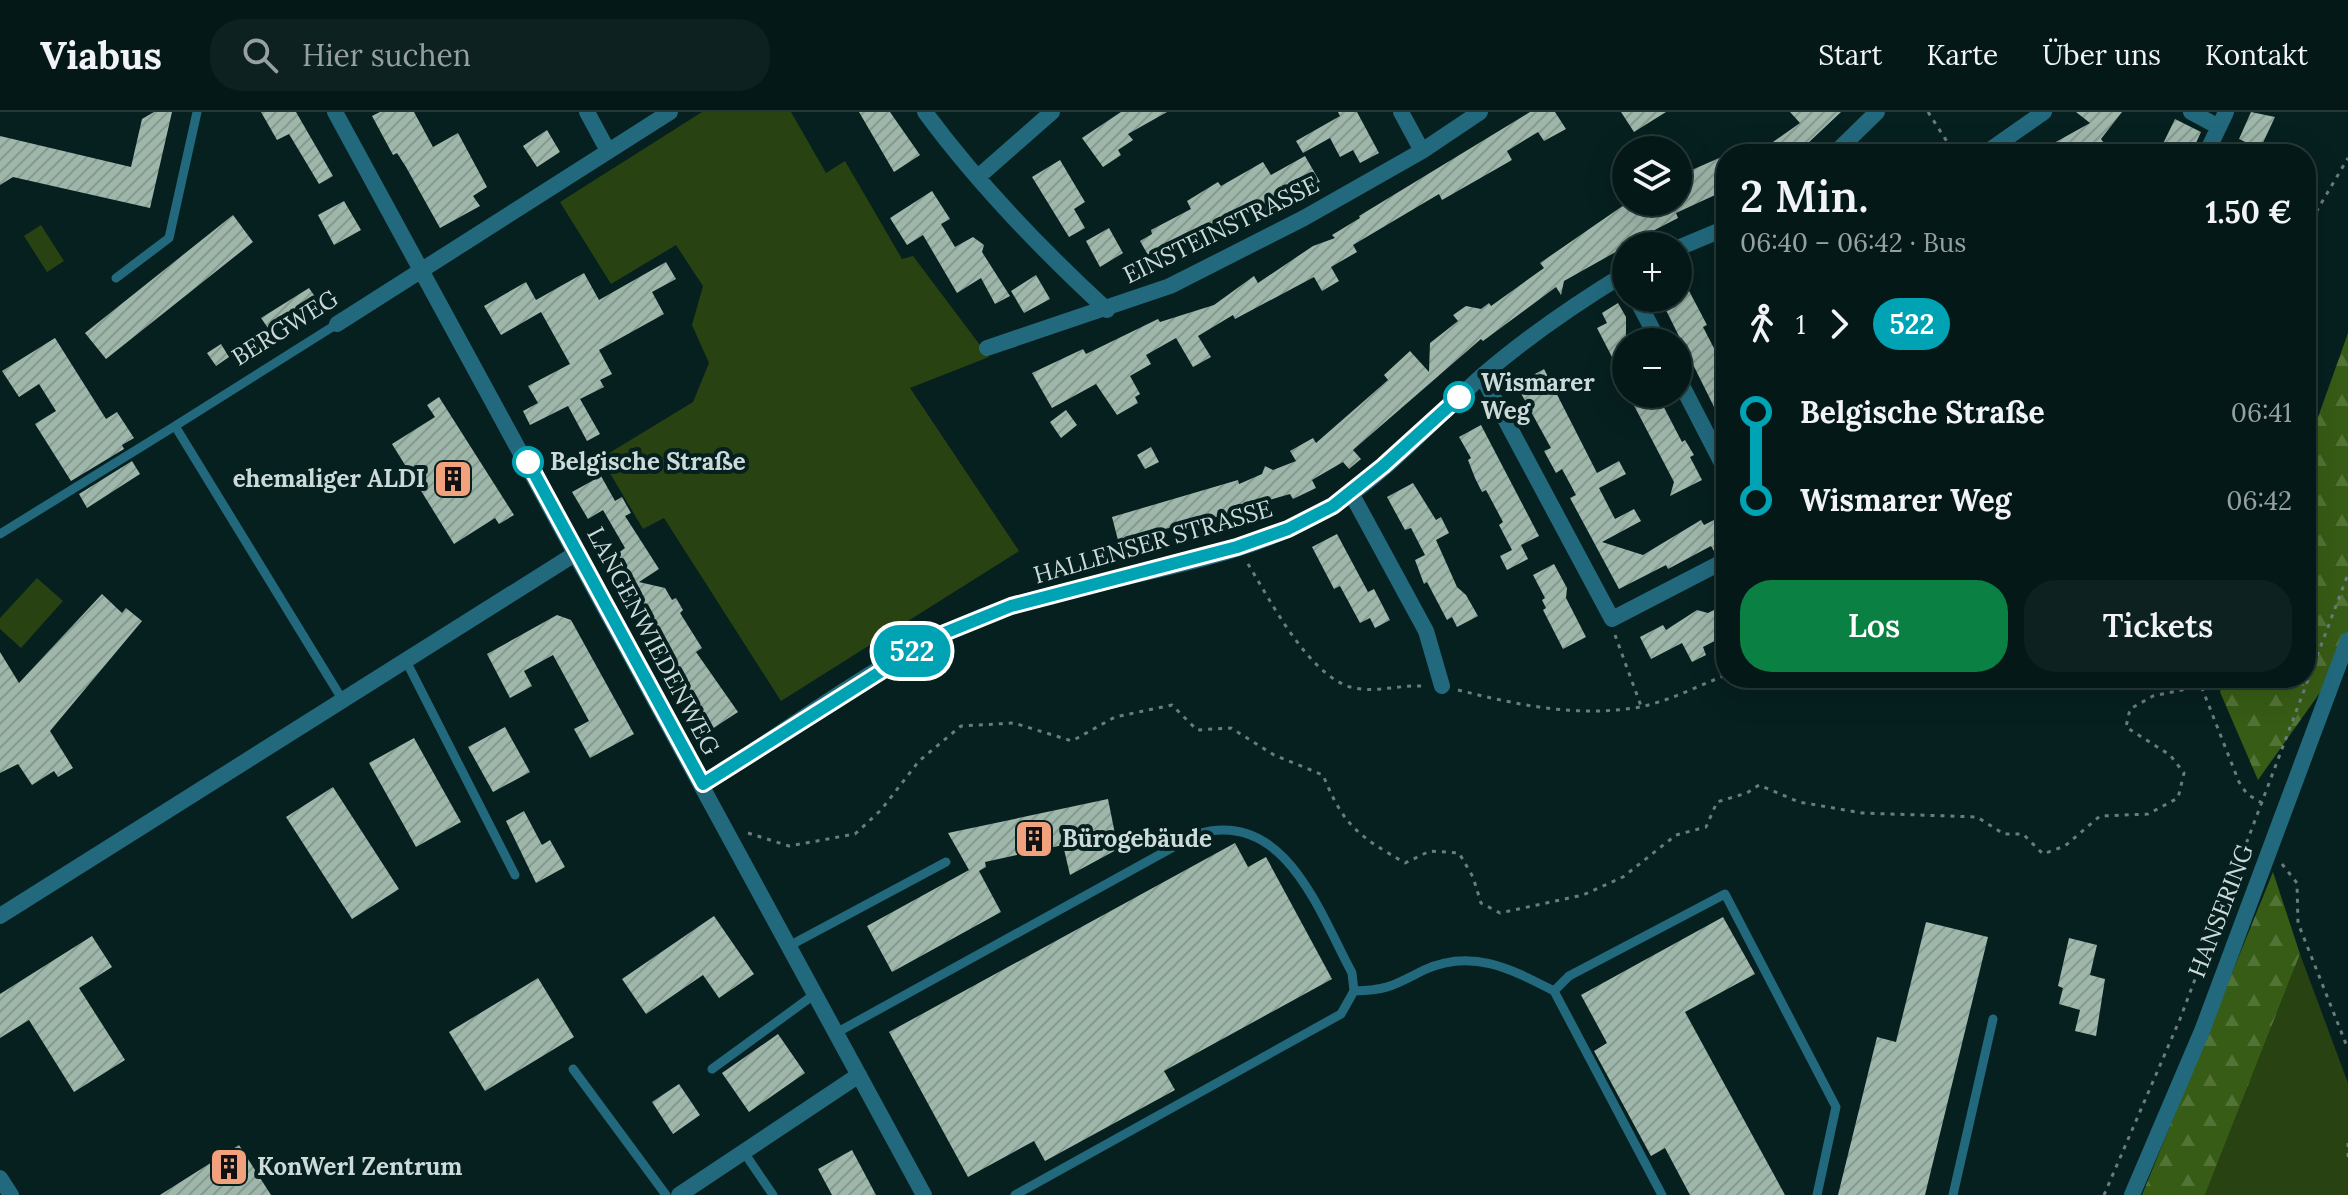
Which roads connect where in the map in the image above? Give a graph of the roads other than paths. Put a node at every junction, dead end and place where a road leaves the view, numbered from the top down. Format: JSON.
{"nodes":[{"id":1,"x":197,"y":112,"type":"edge"},
{"id":2,"x":335,"y":112,"type":"edge"},
{"id":3,"x":587,"y":112,"type":"edge"},
{"id":4,"x":670,"y":112,"type":"edge"},
{"id":5,"x":925,"y":112,"type":"edge"},
{"id":6,"x":1052,"y":112,"type":"edge"},
{"id":7,"x":1401,"y":112,"type":"edge"},
{"id":8,"x":1480,"y":112,"type":"edge"},
{"id":9,"x":1877,"y":112,"type":"edge"},
{"id":10,"x":2044,"y":112,"type":"edge"},
{"id":11,"x":2191,"y":112,"type":"edge"},
{"id":12,"x":2222,"y":120,"type":"edge"},
{"id":13,"x":1844,"y":144,"type":"edge"},
{"id":14,"x":1998,"y":144,"type":"edge"},
{"id":15,"x":2211,"y":144,"type":"edge"},
{"id":16,"x":608,"y":151,"type":"junction"},
{"id":17,"x":1422,"y":151,"type":"junction"},
{"id":18,"x":978,"y":177,"type":"junction"},
{"id":19,"x":1716,"y":232,"type":"edge"},
{"id":20,"x":1692,"y":242,"type":"edge"},
{"id":21,"x":422,"y":270,"type":"junction"},
{"id":22,"x":116,"y":278,"type":"dead end"},
{"id":23,"x":1612,"y":284,"type":"edge"},
{"id":24,"x":1107,"y":310,"type":"junction"},
{"id":25,"x":337,"y":324,"type":"joint"},
{"id":26,"x":987,"y":348,"type":"dead end"},
{"id":27,"x":1482,"y":376,"type":"junction"},
{"id":28,"x":1692,"y":405,"type":"edge"},
{"id":29,"x":175,"y":426,"type":"junction"},
{"id":30,"x":1716,"y":452,"type":"edge"},
{"id":31,"x":1351,"y":493,"type":"junction"},
{"id":32,"x":0,"y":534,"type":"edge"},
{"id":33,"x":578,"y":552,"type":"junction"},
{"id":34,"x":1716,"y":565,"type":"edge"},
{"id":35,"x":2348,"y":640,"type":"edge"},
{"id":36,"x":405,"y":659,"type":"junction"},
{"id":37,"x":1442,"y":686,"type":"road end"},
{"id":38,"x":342,"y":699,"type":"junction"},
{"id":39,"x":703,"y":784,"type":"junction"},
{"id":40,"x":946,"y":862,"type":"dead end"},
{"id":41,"x":515,"y":875,"type":"dead end"},
{"id":42,"x":0,"y":916,"type":"edge"},
{"id":43,"x":789,"y":946,"type":"junction"},
{"id":44,"x":1354,"y":991,"type":"junction"},
{"id":45,"x":1554,"y":991,"type":"junction"},
{"id":46,"x":815,"y":994,"type":"junction"},
{"id":47,"x":1993,"y":1019,"type":"dead end"},
{"id":48,"x":836,"y":1033,"type":"junction"},
{"id":49,"x":573,"y":1069,"type":"dead end"},
{"id":50,"x":712,"y":1069,"type":"dead end"},
{"id":51,"x":859,"y":1075,"type":"junction"},
{"id":52,"x":743,"y":1151,"type":"junction"},
{"id":53,"x":0,"y":1178,"type":"edge"},
{"id":54,"x":11,"y":1195,"type":"edge"},
{"id":55,"x":666,"y":1195,"type":"edge"},
{"id":56,"x":679,"y":1195,"type":"edge"},
{"id":57,"x":773,"y":1195,"type":"edge"},
{"id":58,"x":924,"y":1195,"type":"edge"},
{"id":59,"x":1015,"y":1195,"type":"edge"},
{"id":60,"x":1662,"y":1195,"type":"edge"},
{"id":61,"x":1817,"y":1195,"type":"edge"},
{"id":62,"x":1953,"y":1195,"type":"edge"},
{"id":63,"x":2132,"y":1195,"type":"edge"}],
"edges":[{"from":1,"to":22,"type":"lane"},
{"from":2,"to":21,"type":"street","name":"LANGENWIEDENWEG"},
{"from":3,"to":16,"type":"street"},
{"from":4,"to":16,"type":"street","name":"BERGWEG"},
{"from":5,"to":18,"type":"street"},
{"from":6,"to":18,"type":"street"},
{"from":7,"to":17,"type":"street"},
{"from":8,"to":17,"type":"street","name":"EINSTEINSTRASSE"},
{"from":9,"to":13,"type":"street"},
{"from":10,"to":14,"type":"street"},
{"from":11,"to":12,"type":"street"},
{"from":12,"to":15,"type":"street"},
{"from":16,"to":21,"type":"street","name":"BERGWEG"},
{"from":17,"to":24,"type":"street","name":"EINSTEINSTRASSE"},
{"from":18,"to":24,"type":"street"},
{"from":19,"to":20,"type":"street"},
{"from":21,"to":25,"type":"street","name":"BERGWEG"},
{"from":21,"to":33,"type":"street","name":"LANGENWIEDENWEG"},
{"from":23,"to":27,"type":"street","name":"HALLENSER STRASSE"},
{"from":24,"to":26,"type":"street","name":"EINSTEINSTRASSE"},
{"from":25,"to":29,"type":"lane","name":"BERGWEG"},
{"from":27,"to":31,"type":"street","name":"HALLENSER STRASSE"},
{"from":27,"to":34,"type":"street"},
{"from":28,"to":30,"type":"street"},
{"from":29,"to":32,"type":"lane"},
{"from":29,"to":38,"type":"lane"},
{"from":31,"to":37,"type":"street"},
{"from":31,"to":39,"type":"street","name":"HALLENSER STRASSE"},
{"from":33,"to":36,"type":"street"},
{"from":33,"to":39,"type":"street","name":"LANGENWIEDENWEG"},
{"from":35,"to":63,"type":"street","name":"HANSERING"},
{"from":36,"to":38,"type":"street"},
{"from":36,"to":41,"type":"lane"},
{"from":38,"to":42,"type":"street"},
{"from":39,"to":43,"type":"street","name":"LANGENWIEDENWEG"},
{"from":40,"to":43,"type":"lane"},
{"from":43,"to":46,"type":"street","name":"LANGENWIEDENWEG"},
{"from":44,"to":45,"type":"lane"},
{"from":44,"to":48,"type":"lane"},
{"from":44,"to":59,"type":"lane"},
{"from":45,"to":60,"type":"lane"},
{"from":45,"to":61,"type":"lane"},
{"from":46,"to":48,"type":"street","name":"LANGENWIEDENWEG"},
{"from":46,"to":50,"type":"lane"},
{"from":47,"to":62,"type":"lane"},
{"from":48,"to":51,"type":"street","name":"LANGENWIEDENWEG"},
{"from":49,"to":55,"type":"lane"},
{"from":51,"to":52,"type":"street"},
{"from":51,"to":58,"type":"street","name":"LANGENWIEDENWEG"},
{"from":52,"to":56,"type":"street"},
{"from":52,"to":57,"type":"lane"},
{"from":53,"to":54,"type":"street"}]}
